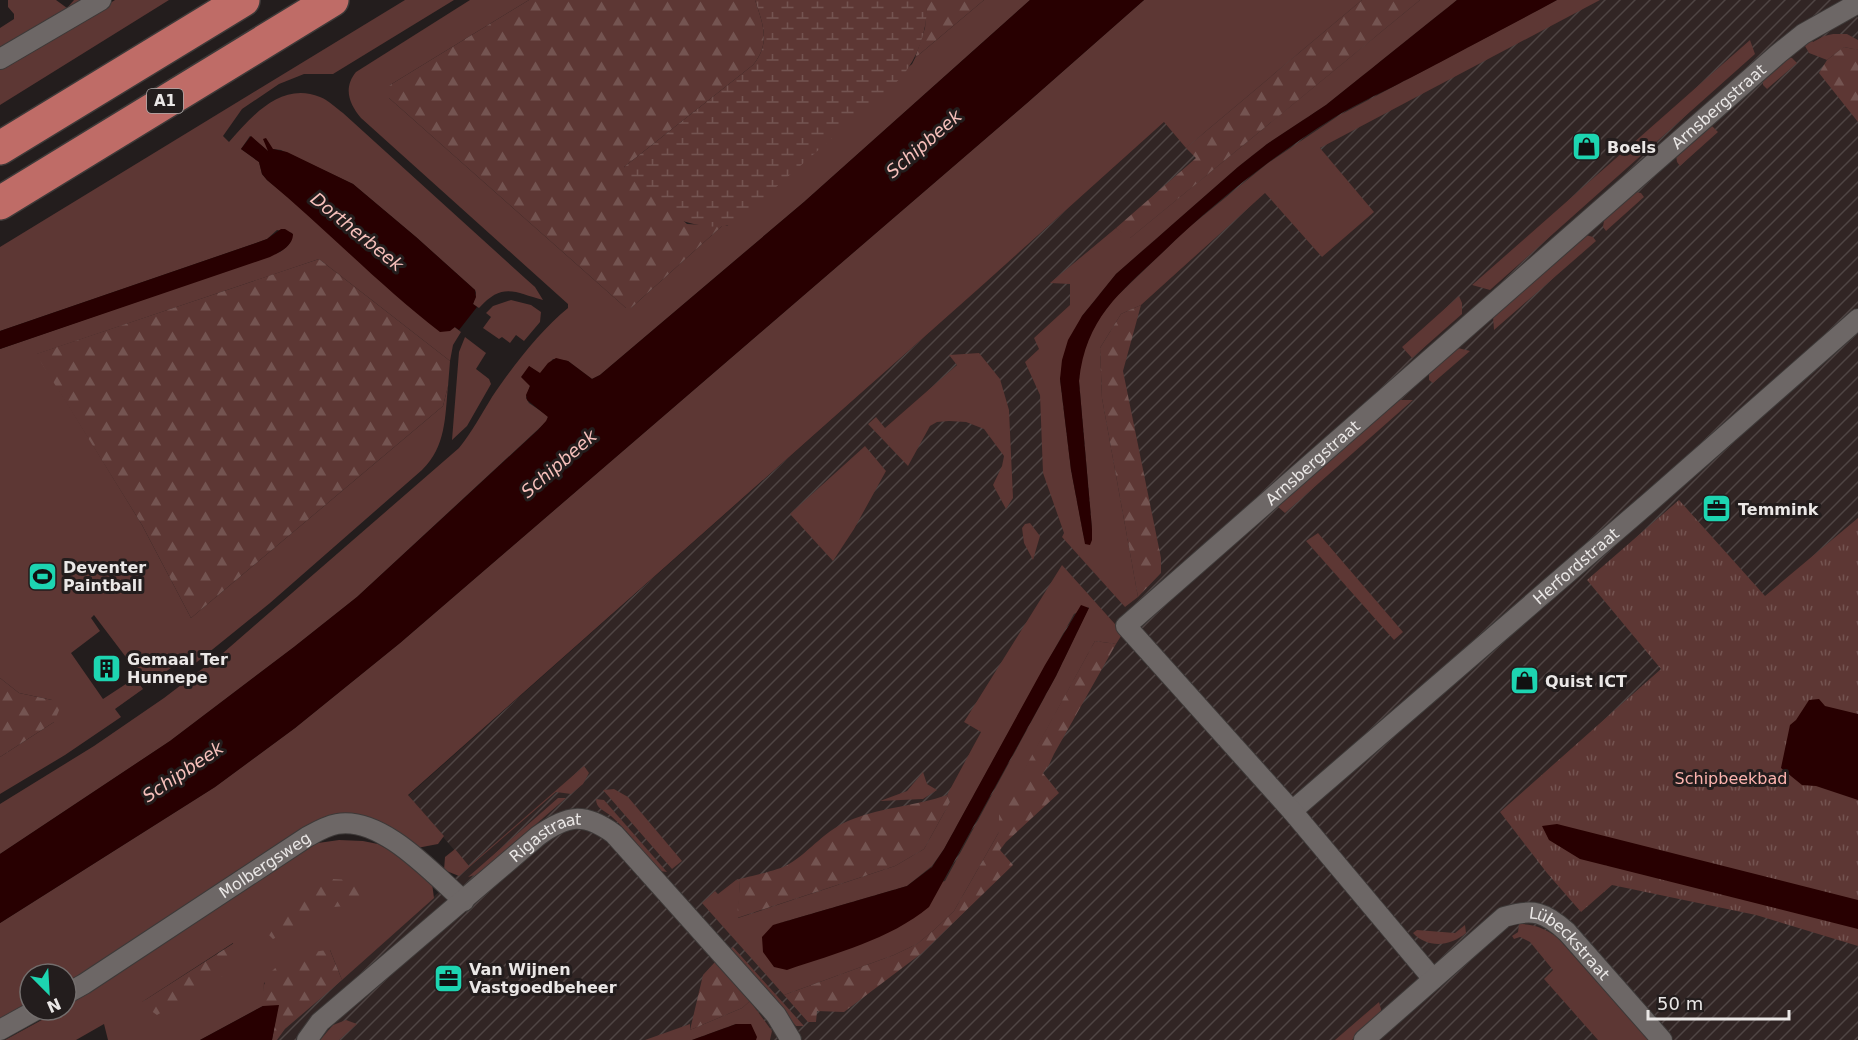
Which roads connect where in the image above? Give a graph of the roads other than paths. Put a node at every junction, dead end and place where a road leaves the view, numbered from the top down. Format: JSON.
{"nodes":[{"id":1,"x":101,"y":0,"type":"edge"},
{"id":2,"x":243,"y":0,"type":"edge"},
{"id":3,"x":332,"y":0,"type":"edge"},
{"id":4,"x":1858,"y":3,"type":"edge"},
{"id":5,"x":0,"y":59,"type":"edge"},
{"id":6,"x":0,"y":148,"type":"edge"},
{"id":7,"x":0,"y":203,"type":"edge"},
{"id":8,"x":1858,"y":319,"type":"edge"},
{"id":9,"x":1292,"y":811,"type":"junction"},
{"id":10,"x":464,"y":901,"type":"junction"},
{"id":11,"x":1433,"y":979,"type":"junction"},
{"id":12,"x":78,"y":986,"type":"edge"},
{"id":13,"x":18,"y":1020,"type":"edge"},
{"id":14,"x":0,"y":1030,"type":"edge"},
{"id":15,"x":307,"y":1040,"type":"edge"},
{"id":16,"x":791,"y":1040,"type":"edge"},
{"id":17,"x":1364,"y":1040,"type":"edge"},
{"id":18,"x":1662,"y":1040,"type":"edge"}],
"edges":[{"from":1,"to":5,"type":"street"},
{"from":2,"to":6,"type":"highway"},
{"from":3,"to":7,"type":"highway","number":"A1"},
{"from":4,"to":9,"type":"street","name":"Arnsbergstraat"},
{"from":8,"to":9,"type":"street","name":"Herfordstraat"},
{"from":9,"to":11,"type":"street","name":"Arnsbergstraat"},
{"from":10,"to":12,"type":"street","name":"Molbergsweg"},
{"from":10,"to":15,"type":"street","name":"Rigastraat"},
{"from":10,"to":16,"type":"street","name":"Rigastraat"},
{"from":11,"to":17,"type":"street","name":"Lübeckstraat"},
{"from":11,"to":18,"type":"street","name":"Lübeckstraat"},
{"from":13,"to":14,"type":"street"}]}
